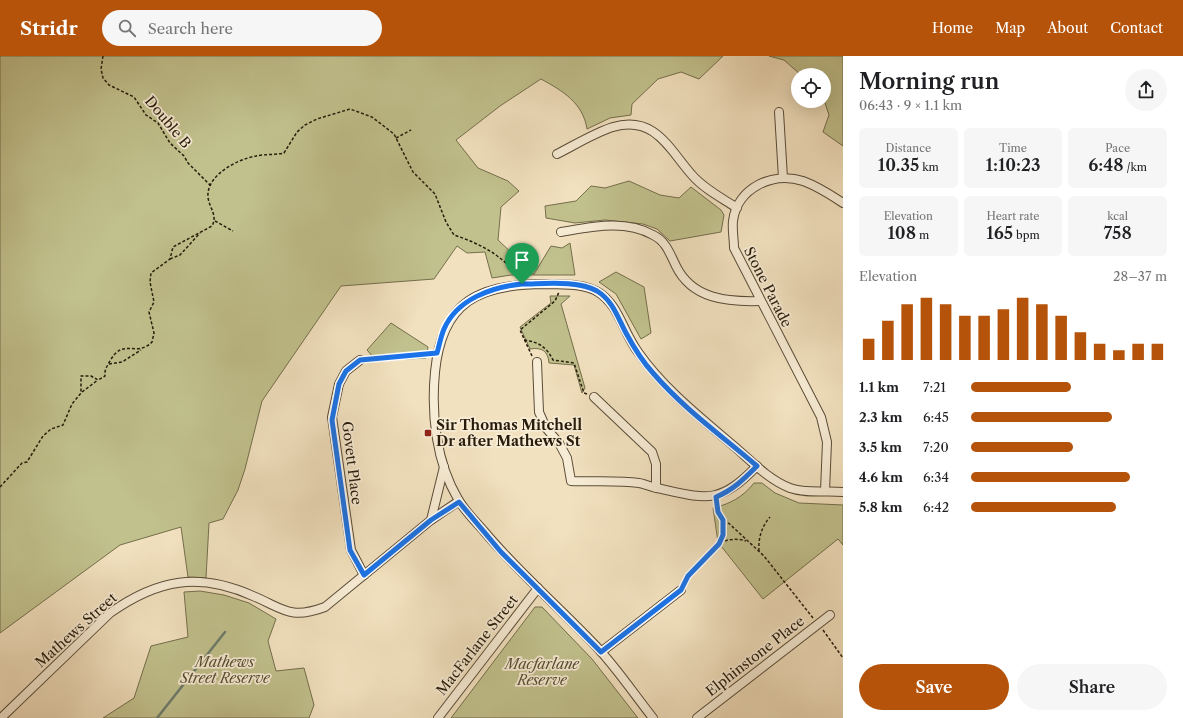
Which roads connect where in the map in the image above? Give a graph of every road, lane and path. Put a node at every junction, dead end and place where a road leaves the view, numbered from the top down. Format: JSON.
{"nodes":[{"id":1,"x":103,"y":56,"type":"edge"},
{"id":2,"x":779,"y":112,"type":"dead end"},
{"id":3,"x":411,"y":130,"type":"dead end"},
{"id":4,"x":396,"y":138,"type":"junction"},
{"id":5,"x":557,"y":154,"type":"dead end"},
{"id":6,"x":782,"y":178,"type":"junction"},
{"id":7,"x":211,"y":186,"type":"junction"},
{"id":8,"x":843,"y":203,"type":"edge"},
{"id":9,"x":737,"y":208,"type":"junction"},
{"id":10,"x":215,"y":221,"type":"junction"},
{"id":11,"x":201,"y":231,"type":"junction"},
{"id":12,"x":233,"y":231,"type":"dead end"},
{"id":13,"x":561,"y":232,"type":"dead end"},
{"id":14,"x":170,"y":259,"type":"junction"},
{"id":15,"x":522,"y":284,"type":"junction"},
{"id":16,"x":559,"y":294,"type":"dead end"},
{"id":17,"x":760,"y":301,"type":"junction"},
{"id":18,"x":524,"y":340,"type":"junction"},
{"id":19,"x":143,"y":349,"type":"junction"},
{"id":20,"x":437,"y":353,"type":"junction"},
{"id":21,"x":360,"y":360,"type":"joint"},
{"id":22,"x":537,"y":362,"type":"joint"},
{"id":23,"x":109,"y":364,"type":"junction"},
{"id":24,"x":98,"y":380,"type":"junction"},
{"id":25,"x":81,"y":393,"type":"junction"},
{"id":26,"x":594,"y":397,"type":"joint"},
{"id":27,"x":757,"y":466,"type":"junction"},
{"id":28,"x":444,"y":467,"type":"junction"},
{"id":29,"x":0,"y":487,"type":"edge"},
{"id":30,"x":656,"y":488,"type":"junction"},
{"id":31,"x":825,"y":491,"type":"junction"},
{"id":32,"x":843,"y":492,"type":"edge"},
{"id":33,"x":716,"y":497,"type":"junction"},
{"id":34,"x":459,"y":502,"type":"junction"},
{"id":35,"x":722,"y":517,"type":"junction"},
{"id":36,"x":770,"y":517,"type":"dead end"},
{"id":37,"x":431,"y":520,"type":"junction"},
{"id":38,"x":748,"y":541,"type":"junction"},
{"id":39,"x":719,"y":544,"type":"junction"},
{"id":40,"x":759,"y":551,"type":"junction"},
{"id":41,"x":364,"y":575,"type":"junction"},
{"id":42,"x":538,"y":588,"type":"junction"},
{"id":43,"x":681,"y":590,"type":"joint"},
{"id":44,"x":830,"y":615,"type":"dead end"},
{"id":45,"x":818,"y":624,"type":"junction"},
{"id":46,"x":601,"y":652,"type":"junction"},
{"id":47,"x":843,"y":658,"type":"edge"},
{"id":48,"x":1,"y":718,"type":"edge"},
{"id":49,"x":438,"y":718,"type":"edge"},
{"id":50,"x":653,"y":718,"type":"edge"},
{"id":51,"x":697,"y":718,"type":"edge"}],
"edges":[{"from":1,"to":7,"type":"path","name":"Double B"},
{"from":2,"to":6,"type":"street"},
{"from":3,"to":4,"type":"path"},
{"from":4,"to":7,"type":"path"},
{"from":4,"to":15,"type":"path"},
{"from":5,"to":9,"type":"street"},
{"from":6,"to":8,"type":"street","name":"Stone Parade"},
{"from":6,"to":9,"type":"street","name":"Stone Parade"},
{"from":7,"to":10,"type":"path"},
{"from":9,"to":17,"type":"street","name":"Stone Parade"},
{"from":10,"to":11,"type":"path"},
{"from":10,"to":12,"type":"path"},
{"from":11,"to":14,"type":"path"},
{"from":11,"to":14,"type":"path"},
{"from":13,"to":17,"type":"street"},
{"from":14,"to":19,"type":"path"},
{"from":15,"to":20,"type":"street"},
{"from":15,"to":27,"type":"street"},
{"from":16,"to":18,"type":"path"},
{"from":17,"to":31,"type":"street","name":"Stone Parade"},
{"from":18,"to":22,"type":"path"},
{"from":18,"to":26,"type":"path"},
{"from":19,"to":23,"type":"path"},
{"from":19,"to":23,"type":"path"},
{"from":20,"to":21,"type":"path"},
{"from":20,"to":28,"type":"street"},
{"from":21,"to":41,"type":"street","name":"Govett Place"},
{"from":22,"to":30,"type":"street"},
{"from":23,"to":24,"type":"path"},
{"from":24,"to":25,"type":"path"},
{"from":24,"to":25,"type":"path"},
{"from":25,"to":29,"type":"path"},
{"from":26,"to":30,"type":"street"},
{"from":27,"to":31,"type":"street"},
{"from":27,"to":33,"type":"street"},
{"from":28,"to":34,"type":"street"},
{"from":28,"to":37,"type":"street"},
{"from":30,"to":33,"type":"street"},
{"from":31,"to":32,"type":"street"},
{"from":33,"to":35,"type":"path"},
{"from":34,"to":37,"type":"street","name":"Mathews Street"},
{"from":34,"to":42,"type":"street"},
{"from":35,"to":38,"type":"path"},
{"from":35,"to":39,"type":"path"},
{"from":36,"to":40,"type":"path"},
{"from":37,"to":41,"type":"street","name":"Mathews Street"},
{"from":38,"to":39,"type":"path"},
{"from":38,"to":40,"type":"path"},
{"from":39,"to":43,"type":"path"},
{"from":40,"to":45,"type":"path"},
{"from":41,"to":48,"type":"street","name":"Mathews Street"},
{"from":42,"to":46,"type":"street"},
{"from":42,"to":49,"type":"street","name":"MacFarlane Street"},
{"from":43,"to":46,"type":"street"},
{"from":44,"to":45,"type":"street","name":"Elphinstone Place"},
{"from":45,"to":47,"type":"path"},
{"from":45,"to":51,"type":"street","name":"Elphinstone Place"},
{"from":46,"to":50,"type":"street"}]}
